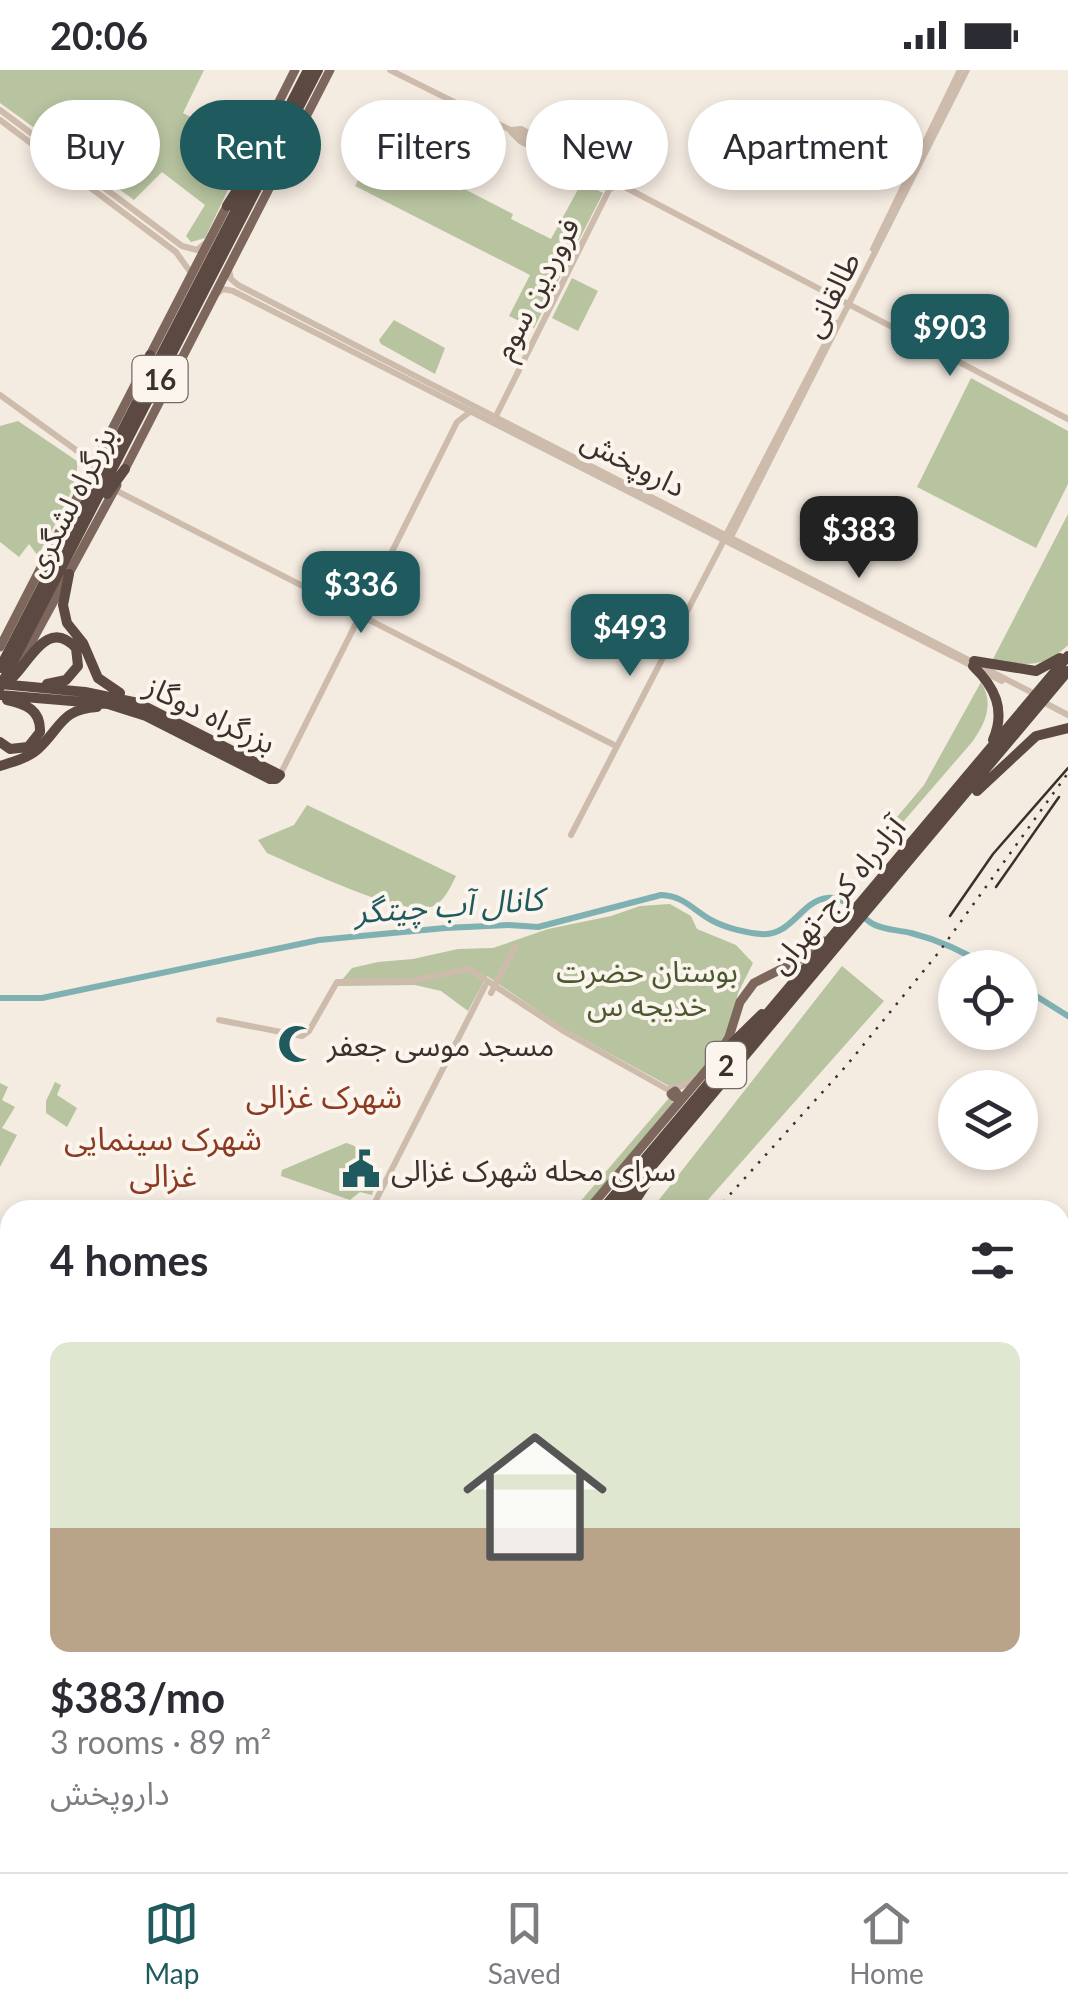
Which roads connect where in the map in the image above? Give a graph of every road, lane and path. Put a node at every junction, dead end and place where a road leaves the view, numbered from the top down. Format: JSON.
{"nodes":[{"id":1,"x":295,"y":70,"type":"edge"},
{"id":2,"x":308,"y":70,"type":"edge"},
{"id":3,"x":318,"y":70,"type":"edge"},
{"id":4,"x":330,"y":70,"type":"edge"},
{"id":5,"x":390,"y":70,"type":"edge"},
{"id":6,"x":963,"y":70,"type":"edge"},
{"id":7,"x":292,"y":100,"type":"edge"},
{"id":8,"x":0,"y":110,"type":"edge"},
{"id":9,"x":0,"y":120,"type":"edge"},
{"id":10,"x":526,"y":139,"type":"edge"},
{"id":11,"x":237,"y":190,"type":"edge"},
{"id":12,"x":246,"y":190,"type":"edge"},
{"id":13,"x":610,"y":190,"type":"edge"},
{"id":14,"x":623,"y":190,"type":"edge"},
{"id":15,"x":226,"y":206,"type":"junction"},
{"id":16,"x":206,"y":244,"type":"junction"},
{"id":17,"x":230,"y":264,"type":"junction"},
{"id":18,"x":191,"y":273,"type":"junction"},
{"id":19,"x":235,"y":288,"type":"junction"},
{"id":20,"x":214,"y":296,"type":"junction"},
{"id":21,"x":849,"y":302,"type":"junction"},
{"id":22,"x":150,"y":355,"type":"junction"},
{"id":23,"x":0,"y":394,"type":"edge"},
{"id":24,"x":460,"y":401,"type":"junction"},
{"id":25,"x":471,"y":411,"type":"junction"},
{"id":26,"x":496,"y":416,"type":"junction"},
{"id":27,"x":1068,"y":419,"type":"edge"},
{"id":28,"x":457,"y":422,"type":"junction"},
{"id":29,"x":121,"y":434,"type":"junction"},
{"id":30,"x":94,"y":463,"type":"junction"},
{"id":31,"x":124,"y":469,"type":"junction"},
{"id":32,"x":115,"y":490,"type":"junction"},
{"id":33,"x":84,"y":528,"type":"junction"},
{"id":34,"x":727,"y":537,"type":"junction"},
{"id":35,"x":69,"y":574,"type":"junction"},
{"id":36,"x":360,"y":615,"type":"junction"},
{"id":37,"x":0,"y":647,"type":"edge"},
{"id":38,"x":1068,"y":653,"type":"edge"},
{"id":39,"x":973,"y":663,"type":"junction"},
{"id":40,"x":0,"y":668,"type":"edge"},
{"id":41,"x":1068,"y":671,"type":"edge"},
{"id":42,"x":8,"y":684,"type":"edge"},
{"id":43,"x":1030,"y":693,"type":"dead end"},
{"id":44,"x":0,"y":699,"type":"edge"},
{"id":45,"x":138,"y":703,"type":"junction"},
{"id":46,"x":1048,"y":703,"type":"dead end"},
{"id":47,"x":126,"y":710,"type":"junction"},
{"id":48,"x":1068,"y":713,"type":"edge"},
{"id":49,"x":1068,"y":728,"type":"edge"},
{"id":50,"x":0,"y":742,"type":"edge"},
{"id":51,"x":616,"y":746,"type":"junction"},
{"id":52,"x":980,"y":762,"type":"junction"},
{"id":53,"x":0,"y":766,"type":"edge"},
{"id":54,"x":280,"y":775,"type":"junction"},
{"id":55,"x":942,"y":824,"type":"junction"},
{"id":56,"x":571,"y":836,"type":"dead end"},
{"id":57,"x":870,"y":901,"type":"junction"},
{"id":58,"x":851,"y":922,"type":"junction"},
{"id":59,"x":515,"y":947,"type":"dead end"},
{"id":60,"x":495,"y":985,"type":"junction"},
{"id":61,"x":786,"y":993,"type":"junction"},
{"id":62,"x":218,"y":1020,"type":"dead end"},
{"id":63,"x":716,"y":1060,"type":"junction"},
{"id":64,"x":702,"y":1076,"type":"junction"},
{"id":65,"x":676,"y":1095,"type":"junction"},
{"id":66,"x":670,"y":1144,"type":"junction"},
{"id":67,"x":375,"y":1200,"type":"edge"},
{"id":68,"x":596,"y":1200,"type":"edge"},
{"id":69,"x":610,"y":1200,"type":"edge"},
{"id":70,"x":623,"y":1200,"type":"edge"},
{"id":71,"x":634,"y":1200,"type":"edge"}],
"edges":[{"from":1,"to":15,"type":"main road"},
{"from":2,"to":7,"type":"highway","name":"بزرگراه لشگری","number":"16"},
{"from":3,"to":33,"type":"highway","name":"بزرگراه لشگری","number":"16"},
{"from":4,"to":17,"type":"main road"},
{"from":5,"to":10,"type":"street"},
{"from":6,"to":21,"type":"street","name":"طالقانی"},
{"from":8,"to":16,"type":"street"},
{"from":9,"to":18,"type":"street"},
{"from":11,"to":15,"type":"highway"},
{"from":12,"to":29,"type":"highway","name":"بزرگراه لشگری","number":"16"},
{"from":13,"to":26,"type":"street","name":"فروردین سوم"},
{"from":14,"to":21,"type":"street"},
{"from":15,"to":16,"type":"main road"},
{"from":16,"to":18,"type":"main road"},
{"from":17,"to":19,"type":"street"},
{"from":17,"to":20,"type":"main road"},
{"from":18,"to":22,"type":"main road"},
{"from":19,"to":20,"type":"street"},
{"from":19,"to":24,"type":"street","name":"داروپخش"},
{"from":20,"to":31,"type":"main road"},
{"from":21,"to":27,"type":"street"},
{"from":21,"to":34,"type":"street","name":"طالقانی"},
{"from":22,"to":29,"type":"highway"},
{"from":22,"to":30,"type":"main road"},
{"from":23,"to":30,"type":"street"},
{"from":24,"to":25,"type":"street","name":"داروپخش"},
{"from":24,"to":26,"type":"street","name":"داروپخش"},
{"from":24,"to":28,"type":"street"},
{"from":25,"to":28,"type":"street"},
{"from":25,"to":34,"type":"street","name":"داروپخش"},
{"from":26,"to":34,"type":"street","name":"داروپخش"},
{"from":28,"to":36,"type":"street"},
{"from":29,"to":40,"type":"highway","name":"بزرگراه لشگری","number":"16"},
{"from":30,"to":37,"type":"main road"},
{"from":31,"to":32,"type":"main road"},
{"from":31,"to":33,"type":"highway"},
{"from":32,"to":35,"type":"main road"},
{"from":32,"to":36,"type":"street"},
{"from":33,"to":42,"type":"highway","name":"بزرگراه لشگری","number":"16"},
{"from":34,"to":39,"type":"street","name":"داروپخش"},
{"from":34,"to":51,"type":"street","name":"طالقانی"},
{"from":35,"to":42,"type":"main road"},
{"from":35,"to":45,"type":"highway"},
{"from":36,"to":51,"type":"street"},
{"from":36,"to":54,"type":"street"},
{"from":38,"to":39,"type":"highway"},
{"from":38,"to":52,"type":"highway","name":"آزادراه کرج-تهران","number":"2"},
{"from":39,"to":43,"type":"street","name":"داروپخش"},
{"from":39,"to":52,"type":"highway"},
{"from":41,"to":55,"type":"highway","number":"2"},
{"from":42,"to":42,"type":"highway"},
{"from":42,"to":44,"type":"main road"},
{"from":42,"to":45,"type":"highway","name":"بزرگراه دوگاز"},
{"from":44,"to":47,"type":"highway","name":"بزرگراه دوگاز"},
{"from":44,"to":50,"type":"highway"},
{"from":45,"to":54,"type":"highway","name":"بزرگراه دوگاز"},
{"from":46,"to":48,"type":"street"},
{"from":47,"to":53,"type":"highway"},
{"from":47,"to":54,"type":"highway","name":"بزرگراه دوگاز"},
{"from":49,"to":55,"type":"highway"},
{"from":51,"to":56,"type":"street","name":"طالقانی"},
{"from":52,"to":57,"type":"highway","name":"آزادراه کرج-تهران","number":"2"},
{"from":55,"to":57,"type":"highway","number":"2"},
{"from":57,"to":58,"type":"highway","number":"2"},
{"from":58,"to":61,"type":"highway","name":"آزادراه کرج-تهران","number":"2"},
{"from":58,"to":63,"type":"main road"},
{"from":58,"to":66,"type":"highway","number":"2"},
{"from":59,"to":60,"type":"street"},
{"from":60,"to":62,"type":"street"},
{"from":60,"to":65,"type":"street"},
{"from":60,"to":67,"type":"street"},
{"from":61,"to":63,"type":"highway"},
{"from":61,"to":69,"type":"highway","name":"آزادراه کرج-تهران","number":"2"},
{"from":63,"to":64,"type":"main road"},
{"from":64,"to":65,"type":"main road"},
{"from":64,"to":65,"type":"street"},
{"from":65,"to":68,"type":"main road"},
{"from":66,"to":70,"type":"highway","number":"2"},
{"from":66,"to":71,"type":"highway"}]}
